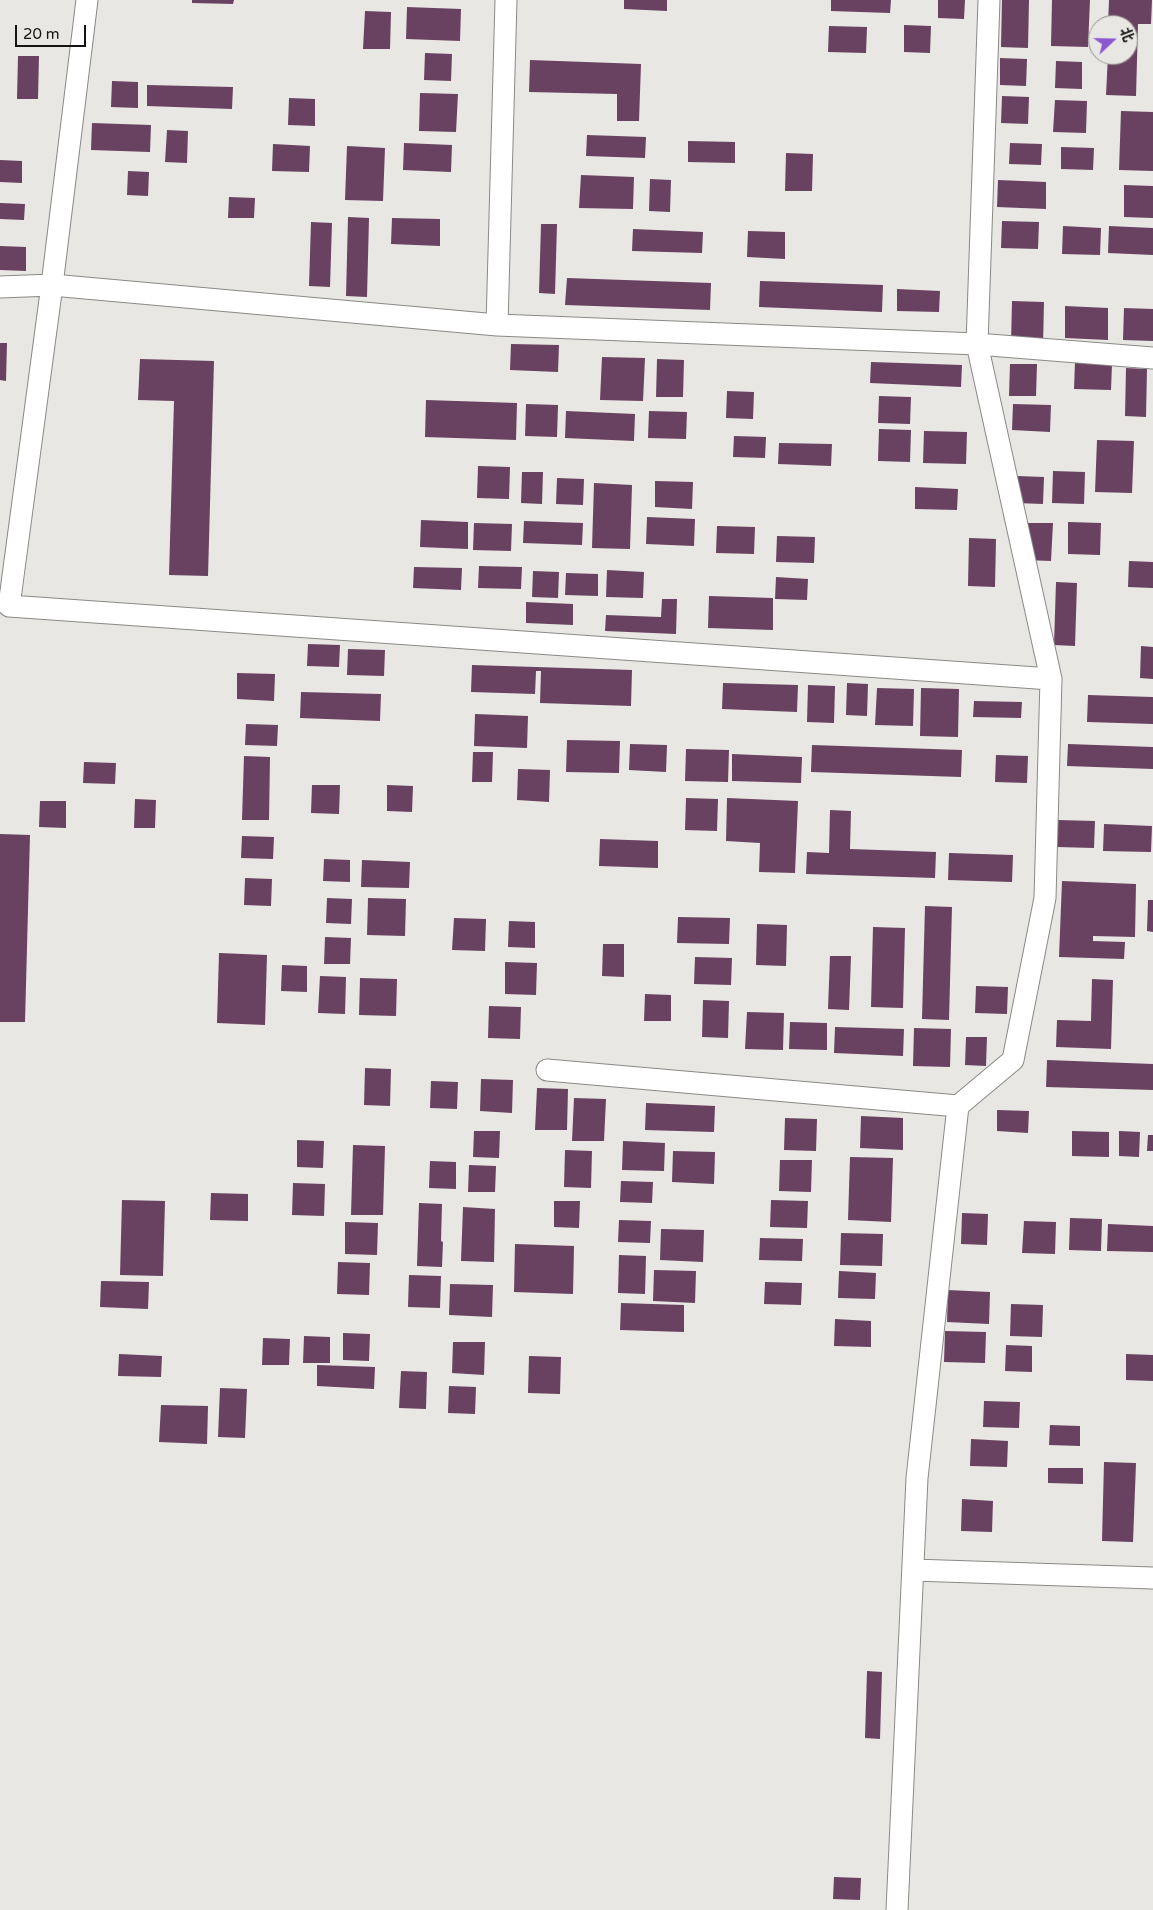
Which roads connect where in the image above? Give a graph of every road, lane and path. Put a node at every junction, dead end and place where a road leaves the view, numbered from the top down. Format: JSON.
{"nodes":[{"id":1,"x":87,"y":0,"type":"edge"},
{"id":2,"x":506,"y":0,"type":"edge"},
{"id":3,"x":990,"y":0,"type":"edge"},
{"id":4,"x":52,"y":286,"type":"junction"},
{"id":5,"x":0,"y":287,"type":"edge"},
{"id":6,"x":497,"y":325,"type":"junction"},
{"id":7,"x":977,"y":344,"type":"junction"},
{"id":8,"x":1153,"y":358,"type":"edge"},
{"id":9,"x":1051,"y":679,"type":"junction"},
{"id":10,"x":547,"y":1070,"type":"dead end"},
{"id":11,"x":958,"y":1106,"type":"junction"},
{"id":12,"x":912,"y":1570,"type":"junction"},
{"id":13,"x":1153,"y":1578,"type":"edge"},
{"id":14,"x":897,"y":1910,"type":"edge"}],
"edges":[{"from":1,"to":4,"type":"street"},
{"from":2,"to":6,"type":"street"},
{"from":3,"to":7,"type":"street"},
{"from":4,"to":5,"type":"street"},
{"from":4,"to":6,"type":"street"},
{"from":4,"to":9,"type":"street"},
{"from":6,"to":7,"type":"street"},
{"from":7,"to":8,"type":"street"},
{"from":7,"to":9,"type":"street"},
{"from":9,"to":11,"type":"street"},
{"from":10,"to":11,"type":"street"},
{"from":11,"to":12,"type":"street"},
{"from":12,"to":13,"type":"street"},
{"from":12,"to":14,"type":"street"}]}
